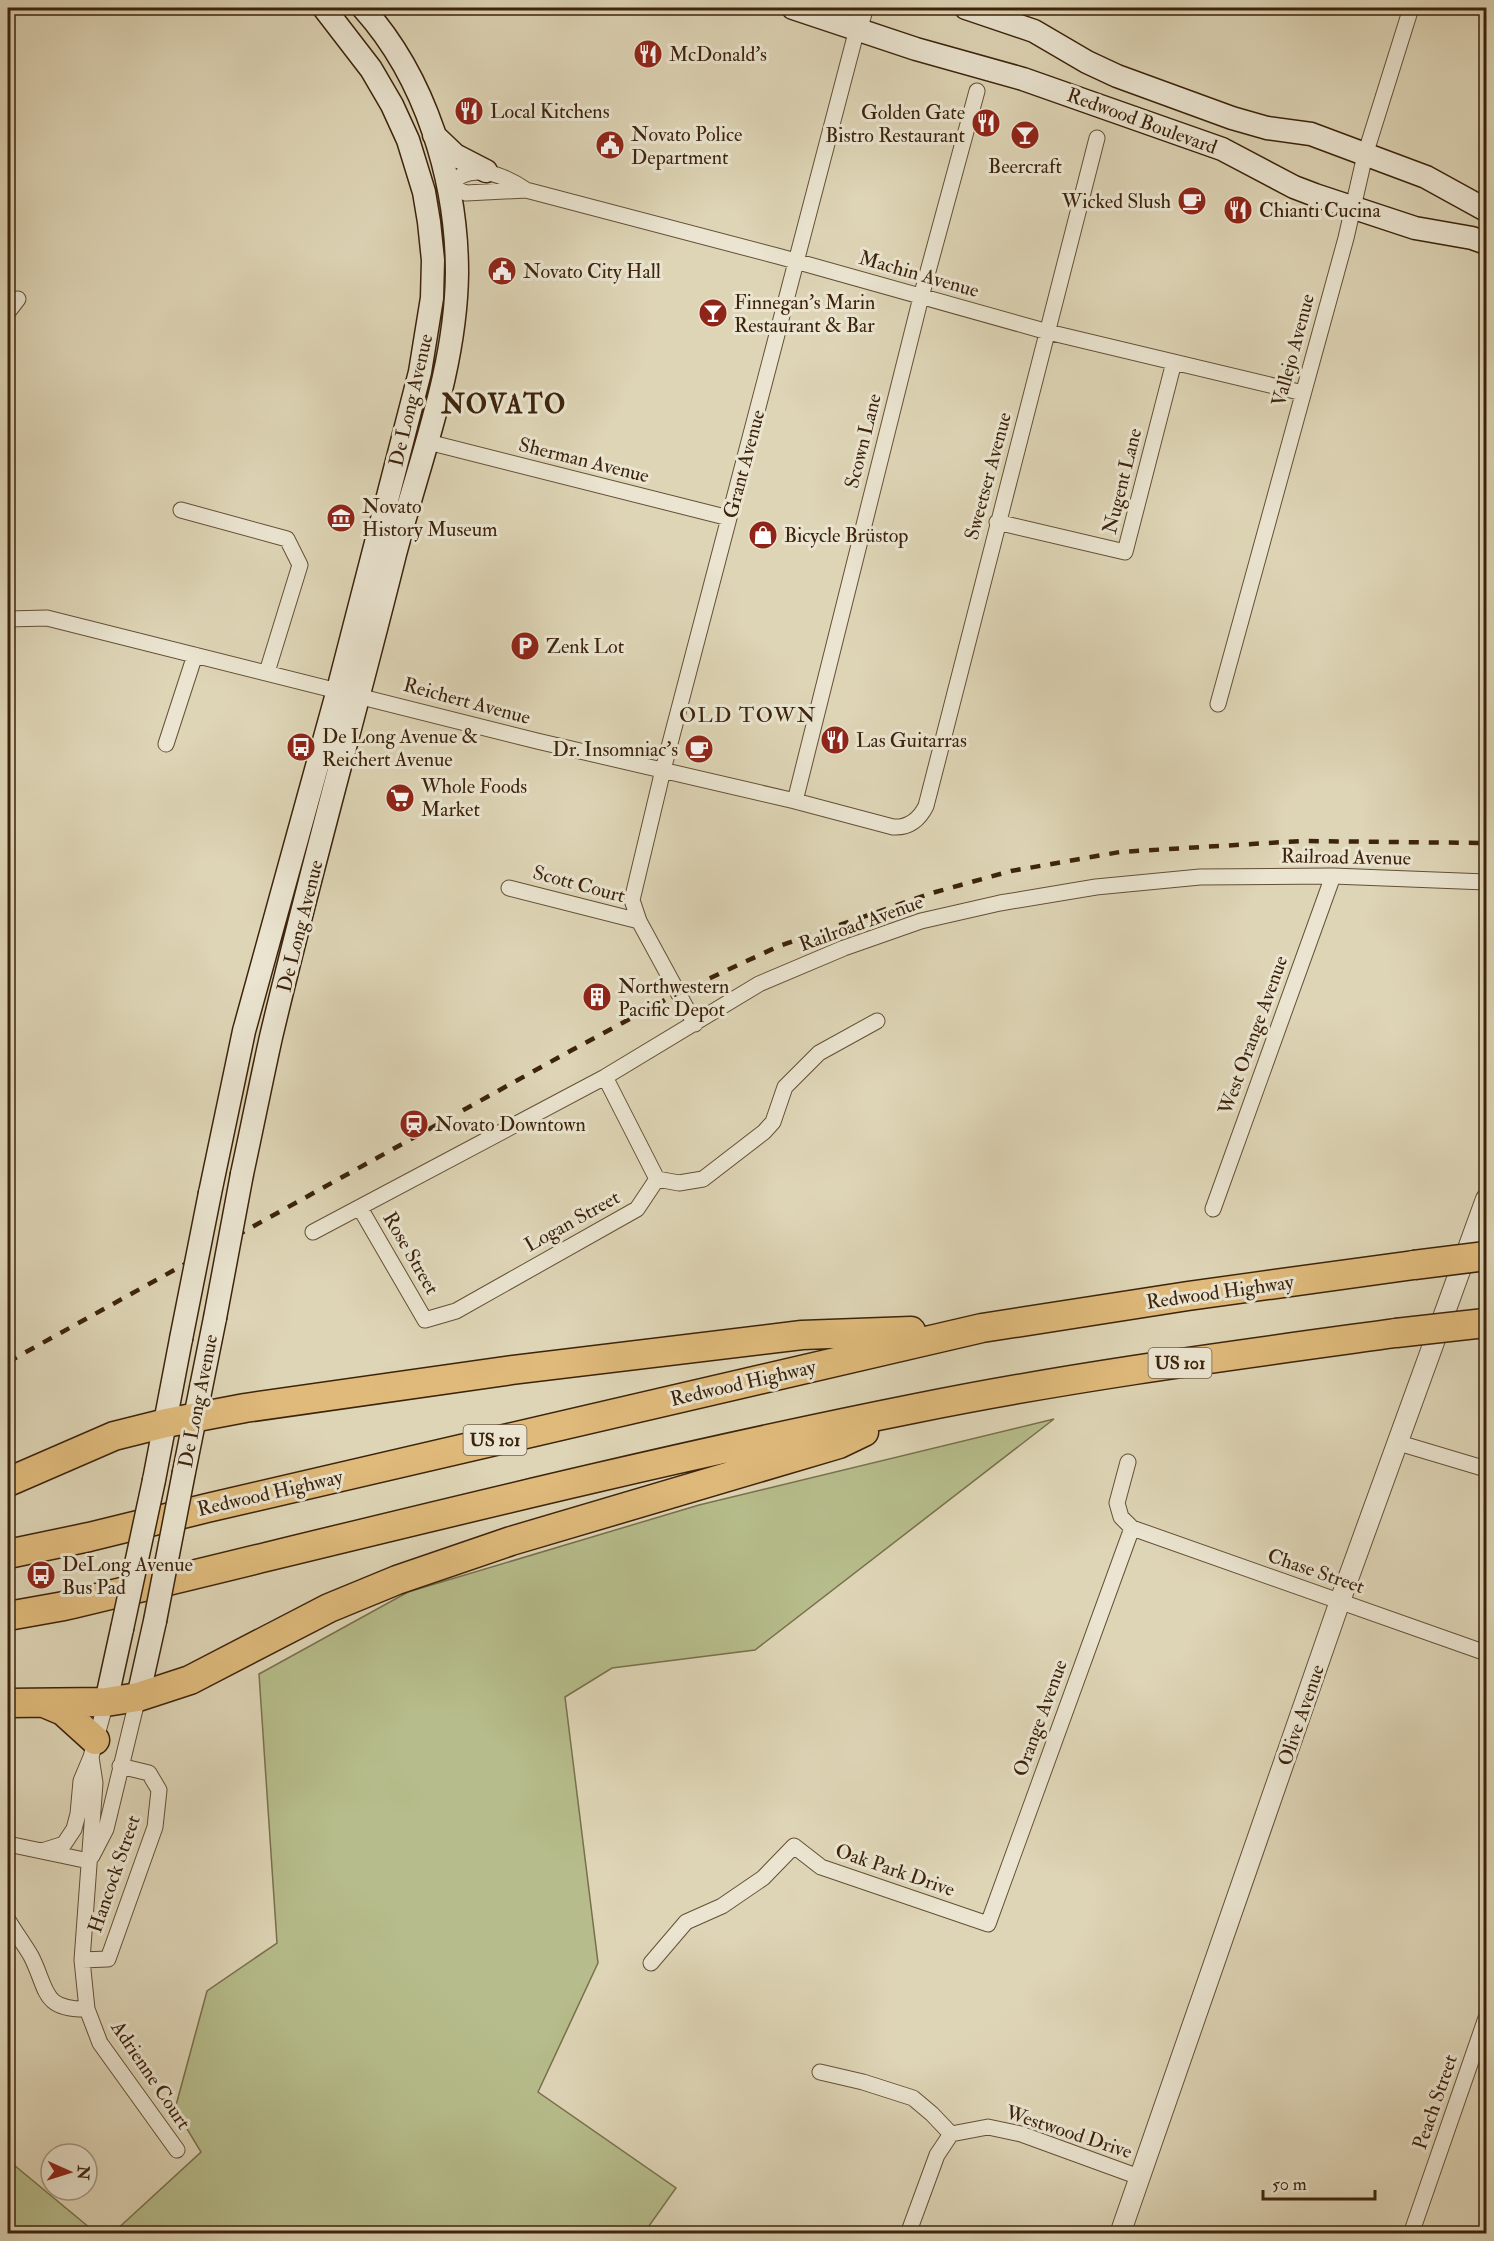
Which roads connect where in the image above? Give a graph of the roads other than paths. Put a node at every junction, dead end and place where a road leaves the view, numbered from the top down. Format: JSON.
{"nodes":[{"id":1,"x":324,"y":8,"type":"edge"},
{"id":2,"x":363,"y":8,"type":"edge"},
{"id":3,"x":793,"y":8,"type":"edge"},
{"id":4,"x":966,"y":8,"type":"edge"},
{"id":5,"x":1411,"y":8,"type":"edge"},
{"id":6,"x":860,"y":18,"type":"edge"},
{"id":7,"x":977,"y":91,"type":"dead end"},
{"id":8,"x":434,"y":135,"type":"junction"},
{"id":9,"x":1097,"y":138,"type":"dead end"},
{"id":10,"x":1365,"y":155,"type":"junction"},
{"id":11,"x":486,"y":171,"type":"junction"},
{"id":12,"x":448,"y":186,"type":"junction"},
{"id":13,"x":526,"y":190,"type":"junction"},
{"id":14,"x":424,"y":192,"type":"junction"},
{"id":15,"x":1352,"y":207,"type":"junction"},
{"id":16,"x":1486,"y":210,"type":"edge"},
{"id":17,"x":1486,"y":243,"type":"edge"},
{"id":18,"x":797,"y":261,"type":"junction"},
{"id":19,"x":921,"y":297,"type":"junction"},
{"id":20,"x":18,"y":299,"type":"dead end"},
{"id":21,"x":8,"y":312,"type":"edge"},
{"id":22,"x":1048,"y":332,"type":"junction"},
{"id":23,"x":1174,"y":362,"type":"junction"},
{"id":24,"x":1303,"y":393,"type":"junction"},
{"id":25,"x":428,"y":442,"type":"junction"},
{"id":26,"x":181,"y":510,"type":"dead end"},
{"id":27,"x":729,"y":519,"type":"junction"},
{"id":28,"x":997,"y":522,"type":"junction"},
{"id":29,"x":8,"y":619,"type":"edge"},
{"id":30,"x":195,"y":655,"type":"junction"},
{"id":31,"x":267,"y":672,"type":"junction"},
{"id":32,"x":349,"y":692,"type":"junction"},
{"id":33,"x":1218,"y":704,"type":"dead end"},
{"id":34,"x":166,"y":744,"type":"dead end"},
{"id":35,"x":663,"y":770,"type":"junction"},
{"id":36,"x":795,"y":801,"type":"junction"},
{"id":37,"x":915,"y":822,"type":"joint"},
{"id":38,"x":1333,"y":876,"type":"junction"},
{"id":39,"x":1486,"y":882,"type":"edge"},
{"id":40,"x":510,"y":888,"type":"dead end"},
{"id":41,"x":639,"y":921,"type":"junction"},
{"id":42,"x":266,"y":953,"type":"junction"},
{"id":43,"x":877,"y":1021,"type":"dead end"},
{"id":44,"x":695,"y":1024,"type":"junction"},
{"id":45,"x":271,"y":1039,"type":"junction"},
{"id":46,"x":605,"y":1077,"type":"junction"},
{"id":47,"x":657,"y":1179,"type":"junction"},
{"id":48,"x":1486,"y":1199,"type":"edge"},
{"id":49,"x":360,"y":1208,"type":"junction"},
{"id":50,"x":1214,"y":1209,"type":"dead end"},
{"id":51,"x":313,"y":1232,"type":"dead end"},
{"id":52,"x":1486,"y":1256,"type":"edge"},
{"id":53,"x":425,"y":1320,"type":"joint"},
{"id":54,"x":1486,"y":1323,"type":"edge"},
{"id":55,"x":982,"y":1328,"type":"junction"},
{"id":56,"x":920,"y":1407,"type":"junction"},
{"id":57,"x":180,"y":1420,"type":"junction"},
{"id":58,"x":1399,"y":1443,"type":"junction"},
{"id":59,"x":1128,"y":1462,"type":"dead end"},
{"id":60,"x":1486,"y":1469,"type":"edge"},
{"id":61,"x":8,"y":1482,"type":"edge"},
{"id":62,"x":1132,"y":1528,"type":"junction"},
{"id":63,"x":8,"y":1554,"type":"edge"},
{"id":64,"x":1340,"y":1601,"type":"junction"},
{"id":65,"x":8,"y":1616,"type":"edge"},
{"id":66,"x":1486,"y":1653,"type":"edge"},
{"id":67,"x":138,"y":1697,"type":"junction"},
{"id":68,"x":8,"y":1702,"type":"edge"},
{"id":69,"x":42,"y":1702,"type":"junction"},
{"id":70,"x":106,"y":1702,"type":"junction"},
{"id":71,"x":93,"y":1748,"type":"junction"},
{"id":72,"x":120,"y":1766,"type":"junction"},
{"id":73,"x":8,"y":1844,"type":"edge"},
{"id":74,"x":42,"y":1851,"type":"junction"},
{"id":75,"x":89,"y":1861,"type":"junction"},
{"id":76,"x":8,"y":1920,"type":"edge"},
{"id":77,"x":988,"y":1924,"type":"joint"},
{"id":78,"x":82,"y":1960,"type":"junction"},
{"id":79,"x":651,"y":1963,"type":"dead end"},
{"id":80,"x":87,"y":2009,"type":"junction"},
{"id":81,"x":1486,"y":2018,"type":"edge"},
{"id":82,"x":820,"y":2072,"type":"dead end"},
{"id":83,"x":951,"y":2134,"type":"junction"},
{"id":84,"x":177,"y":2150,"type":"dead end"},
{"id":85,"x":1139,"y":2177,"type":"junction"},
{"id":86,"x":908,"y":2234,"type":"edge"},
{"id":87,"x":1120,"y":2234,"type":"edge"},
{"id":88,"x":1411,"y":2234,"type":"edge"}],
"edges":[{"from":1,"to":14,"type":"main road","name":"De Long Avenue"},
{"from":2,"to":8,"type":"main road","name":"De Long Avenue"},
{"from":3,"to":6,"type":"main road","name":"Redwood Boulevard"},
{"from":4,"to":10,"type":"main road","name":"Redwood Boulevard"},
{"from":5,"to":10,"type":"street","name":"Vallejo Avenue"},
{"from":6,"to":15,"type":"main road","name":"Redwood Boulevard"},
{"from":6,"to":18,"type":"street","name":"Grant Avenue"},
{"from":7,"to":19,"type":"street","name":"Scown Lane"},
{"from":8,"to":11,"type":"main road"},
{"from":8,"to":12,"type":"main road","name":"De Long Avenue"},
{"from":9,"to":22,"type":"street","name":"Sweetser Avenue"},
{"from":10,"to":15,"type":"street","name":"Vallejo Avenue"},
{"from":10,"to":16,"type":"main road","name":"Redwood Boulevard"},
{"from":11,"to":12,"type":"street"},
{"from":11,"to":13,"type":"street","name":"Machin Avenue"},
{"from":12,"to":13,"type":"street","name":"Machin Avenue"},
{"from":12,"to":14,"type":"main road"},
{"from":12,"to":25,"type":"main road","name":"De Long Avenue"},
{"from":13,"to":18,"type":"street","name":"Machin Avenue"},
{"from":14,"to":32,"type":"main road","name":"De Long Avenue"},
{"from":15,"to":17,"type":"main road","name":"Redwood Boulevard"},
{"from":15,"to":24,"type":"street","name":"Vallejo Avenue"},
{"from":18,"to":19,"type":"street","name":"Machin Avenue"},
{"from":18,"to":27,"type":"street","name":"Grant Avenue"},
{"from":19,"to":22,"type":"street","name":"Machin Avenue"},
{"from":19,"to":36,"type":"street","name":"Scown Lane"},
{"from":20,"to":21,"type":"street"},
{"from":22,"to":23,"type":"street","name":"Machin Avenue"},
{"from":22,"to":28,"type":"street","name":"Sweetser Avenue"},
{"from":23,"to":24,"type":"street","name":"Machin Avenue"},
{"from":23,"to":28,"type":"street","name":"Nugent Lane"},
{"from":24,"to":33,"type":"street","name":"Vallejo Avenue"},
{"from":25,"to":27,"type":"street","name":"Sherman Avenue"},
{"from":25,"to":32,"type":"main road","name":"De Long Avenue"},
{"from":26,"to":31,"type":"street"},
{"from":27,"to":35,"type":"street","name":"Grant Avenue"},
{"from":28,"to":37,"type":"street","name":"Sweetser Avenue"},
{"from":29,"to":30,"type":"street","name":"Reichert Avenue"},
{"from":30,"to":31,"type":"street","name":"Reichert Avenue"},
{"from":30,"to":34,"type":"street"},
{"from":31,"to":32,"type":"street","name":"Reichert Avenue"},
{"from":32,"to":35,"type":"street","name":"Reichert Avenue"},
{"from":32,"to":42,"type":"main road","name":"De Long Avenue"},
{"from":32,"to":45,"type":"main road","name":"De Long Avenue"},
{"from":35,"to":36,"type":"street","name":"Reichert Avenue"},
{"from":35,"to":41,"type":"street","name":"Grant Avenue"},
{"from":36,"to":37,"type":"street","name":"Reichert Avenue"},
{"from":38,"to":39,"type":"street","name":"Railroad Avenue"},
{"from":38,"to":44,"type":"street","name":"Railroad Avenue"},
{"from":38,"to":50,"type":"street","name":"West Orange Avenue"},
{"from":40,"to":41,"type":"street","name":"Scott Court"},
{"from":41,"to":44,"type":"street"},
{"from":42,"to":45,"type":"main road"},
{"from":42,"to":57,"type":"main road","name":"De Long Avenue","bridge":true},
{"from":43,"to":47,"type":"street"},
{"from":44,"to":46,"type":"street","name":"Railroad Avenue"},
{"from":45,"to":57,"type":"main road","name":"De Long Avenue","bridge":true},
{"from":46,"to":47,"type":"street"},
{"from":46,"to":49,"type":"street","name":"Railroad Avenue"},
{"from":47,"to":53,"type":"street","name":"Logan Street"},
{"from":48,"to":58,"type":"street","name":"Olive Avenue"},
{"from":49,"to":51,"type":"street","name":"Railroad Avenue"},
{"from":49,"to":53,"type":"street","name":"Rose Street"},
{"from":52,"to":55,"type":"highway","name":"Redwood Highway","number":"US 101","bridge":true},
{"from":54,"to":56,"type":"highway","number":"US 101","bridge":true},
{"from":55,"to":57,"type":"highway"},
{"from":55,"to":63,"type":"highway","name":"Redwood Highway","number":"US 101"},
{"from":56,"to":65,"type":"highway","number":"US 101"},
{"from":56,"to":67,"type":"highway"},
{"from":57,"to":61,"type":"highway"},
{"from":57,"to":67,"type":"main road","name":"De Long Avenue","bridge":true},
{"from":57,"to":70,"type":"main road","name":"De Long Avenue","bridge":true},
{"from":58,"to":60,"type":"street"},
{"from":58,"to":64,"type":"street","name":"Olive Avenue"},
{"from":59,"to":62,"type":"street"},
{"from":62,"to":64,"type":"street","name":"Chase Street"},
{"from":62,"to":77,"type":"street","name":"Orange Avenue"},
{"from":64,"to":66,"type":"street","name":"Chase Street"},
{"from":64,"to":85,"type":"street","name":"Olive Avenue"},
{"from":67,"to":70,"type":"highway"},
{"from":67,"to":72,"type":"street","name":"De Long Avenue"},
{"from":68,"to":69,"type":"highway"},
{"from":69,"to":70,"type":"highway"},
{"from":69,"to":71,"type":"highway"},
{"from":70,"to":71,"type":"street","name":"De Long Avenue"},
{"from":71,"to":74,"type":"street","name":"De Long Avenue"},
{"from":71,"to":75,"type":"street","name":"De Long Avenue"},
{"from":72,"to":75,"type":"street","name":"De Long Avenue"},
{"from":72,"to":78,"type":"street","name":"Hancock Street"},
{"from":73,"to":74,"type":"street"},
{"from":74,"to":75,"type":"street"},
{"from":75,"to":78,"type":"street","name":"De Long Avenue"},
{"from":76,"to":80,"type":"street","name":"Adrienne Court"},
{"from":77,"to":79,"type":"street","name":"Oak Park Drive"},
{"from":78,"to":80,"type":"street","name":"De Long Avenue"},
{"from":80,"to":84,"type":"street","name":"Adrienne Court"},
{"from":81,"to":88,"type":"street","name":"Peach Street"},
{"from":82,"to":83,"type":"street"},
{"from":83,"to":85,"type":"street","name":"Westwood Drive"},
{"from":83,"to":86,"type":"street"},
{"from":85,"to":87,"type":"street","name":"Olive Avenue"}]}
